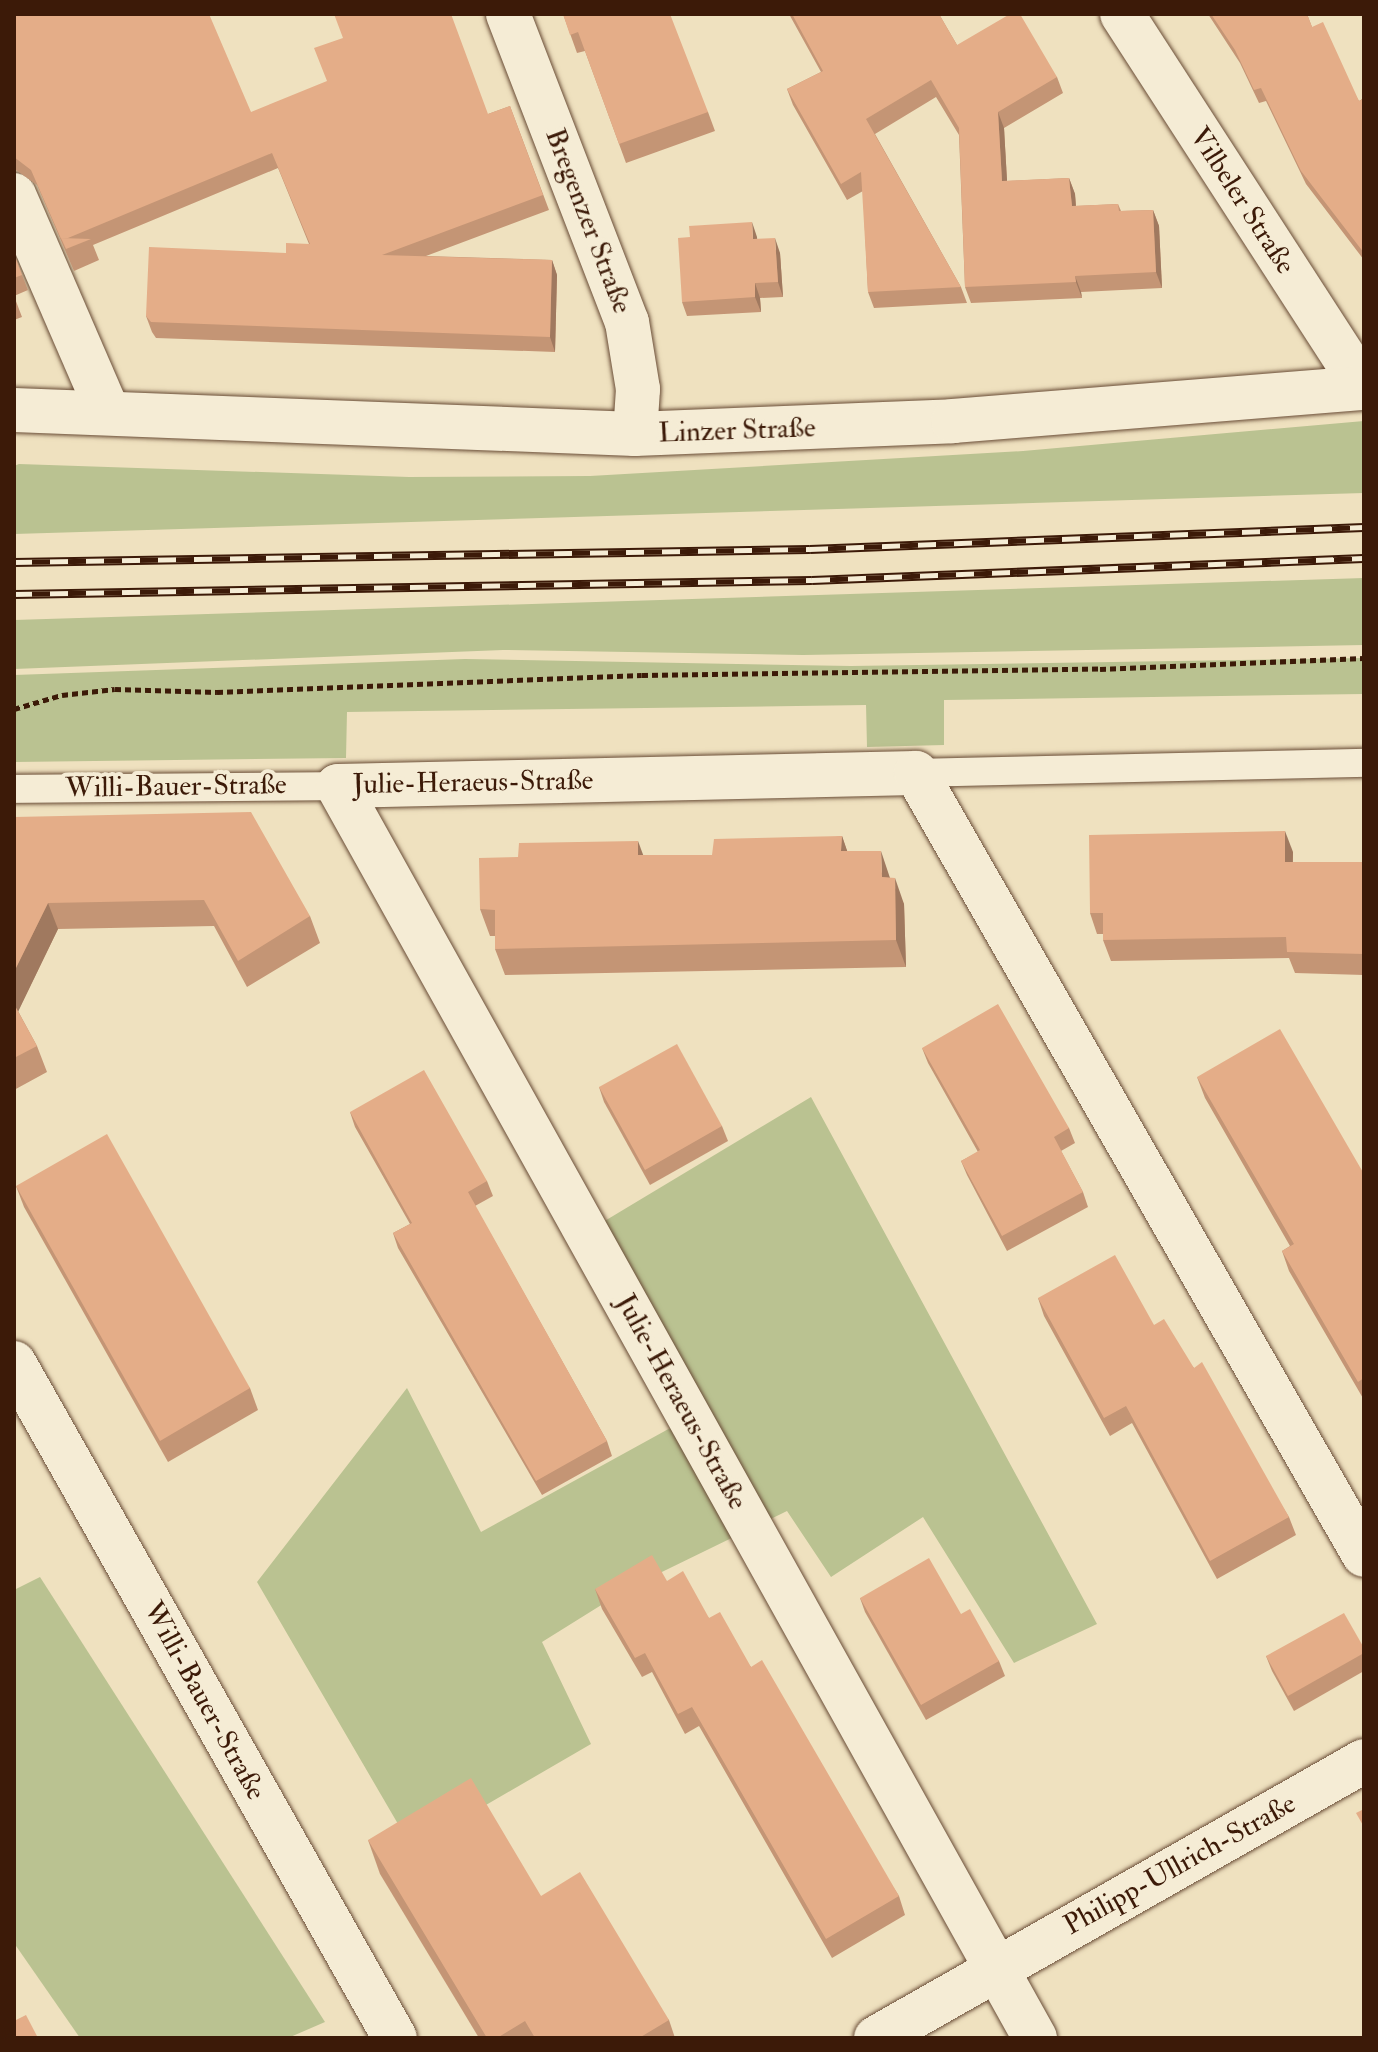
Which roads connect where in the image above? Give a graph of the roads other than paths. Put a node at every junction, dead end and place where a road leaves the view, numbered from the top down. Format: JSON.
{"nodes":[{"id":1,"x":508,"y":14,"type":"edge"},
{"id":2,"x":1122,"y":14,"type":"edge"},
{"id":3,"x":14,"y":195,"type":"edge"},
{"id":4,"x":1364,"y":388,"type":"edge"},
{"id":5,"x":14,"y":410,"type":"edge"},
{"id":6,"x":108,"y":412,"type":"junction"},
{"id":7,"x":635,"y":434,"type":"junction"},
{"id":8,"x":1364,"y":763,"type":"edge"},
{"id":9,"x":916,"y":773,"type":"junction"},
{"id":10,"x":338,"y":786,"type":"junction"},
{"id":11,"x":14,"y":789,"type":"edge"},
{"id":12,"x":14,"y":1363,"type":"edge"},
{"id":13,"x":1364,"y":1555,"type":"edge"},
{"id":14,"x":1364,"y":1761,"type":"edge"},
{"id":15,"x":996,"y":1969,"type":"junction"},
{"id":16,"x":392,"y":2037,"type":"edge"},
{"id":17,"x":876,"y":2038,"type":"edge"},
{"id":18,"x":1035,"y":2038,"type":"edge"}],
"edges":[{"from":1,"to":7,"type":"street","name":"Bregenzer Straße"},
{"from":2,"to":4,"type":"street","name":"Vilbeler Straße"},
{"from":3,"to":6,"type":"street"},
{"from":4,"to":7,"type":"street","name":"Linzer Straße"},
{"from":5,"to":6,"type":"street","name":"Linzer Straße"},
{"from":6,"to":7,"type":"street","name":"Linzer Straße"},
{"from":8,"to":9,"type":"lane"},
{"from":9,"to":10,"type":"street","name":"Julie-Heraeus-Straße"},
{"from":9,"to":13,"type":"street"},
{"from":10,"to":11,"type":"lane","name":"Willi-Bauer-Straße"},
{"from":10,"to":15,"type":"street","name":"Julie-Heraeus-Straße"},
{"from":12,"to":16,"type":"street","name":"Willi-Bauer-Straße"},
{"from":14,"to":15,"type":"street","name":"Philipp-Ullrich-Straße"},
{"from":15,"to":17,"type":"street","name":"Philipp-Ullrich-Straße"},
{"from":15,"to":18,"type":"street"}]}
